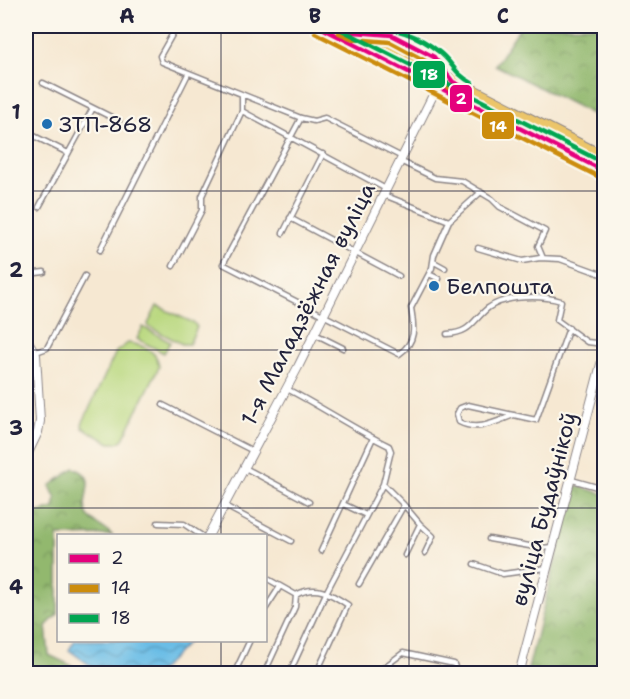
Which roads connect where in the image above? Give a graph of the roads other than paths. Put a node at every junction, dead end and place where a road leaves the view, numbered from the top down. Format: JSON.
{"nodes":[{"id":1,"x":177,"y":26,"type":"edge"},
{"id":2,"x":318,"y":26,"type":"edge"},
{"id":3,"x":349,"y":28,"type":"edge"},
{"id":4,"x":188,"y":74,"type":"junction"},
{"id":5,"x":444,"y":82,"type":"junction"},
{"id":6,"x":44,"y":83,"type":"dead end"},
{"id":7,"x":242,"y":95,"type":"junction"},
{"id":8,"x":93,"y":108,"type":"junction"},
{"id":9,"x":242,"y":111,"type":"junction"},
{"id":10,"x":301,"y":118,"type":"junction"},
{"id":11,"x":119,"y":121,"type":"dead end"},
{"id":12,"x":26,"y":132,"type":"edge"},
{"id":13,"x":291,"y":136,"type":"junction"},
{"id":14,"x":68,"y":153,"type":"junction"},
{"id":15,"x":322,"y":154,"type":"junction"},
{"id":16,"x":401,"y":159,"type":"junction"},
{"id":17,"x":604,"y":159,"type":"edge"},
{"id":18,"x":604,"y":171,"type":"edge"},
{"id":19,"x":385,"y":192,"type":"junction"},
{"id":20,"x":481,"y":192,"type":"junction"},
{"id":21,"x":39,"y":207,"type":"dead end"},
{"id":22,"x":290,"y":218,"type":"junction"},
{"id":23,"x":449,"y":220,"type":"junction"},
{"id":24,"x":283,"y":233,"type":"dead end"},
{"id":25,"x":478,"y":248,"type":"dead end"},
{"id":26,"x":100,"y":250,"type":"dead end"},
{"id":27,"x":355,"y":253,"type":"junction"},
{"id":28,"x":543,"y":258,"type":"junction"},
{"id":29,"x":434,"y":262,"type":"junction"},
{"id":30,"x":173,"y":266,"type":"dead end"},
{"id":31,"x":26,"y":267,"type":"edge"},
{"id":32,"x":446,"y":268,"type":"dead end"},
{"id":33,"x":44,"y":272,"type":"dead end"},
{"id":34,"x":429,"y":274,"type":"junction"},
{"id":35,"x":604,"y":275,"type":"edge"},
{"id":36,"x":86,"y":276,"type":"dead end"},
{"id":37,"x":399,"y":276,"type":"dead end"},
{"id":38,"x":439,"y":279,"type":"dead end"},
{"id":39,"x":323,"y":317,"type":"junction"},
{"id":40,"x":569,"y":328,"type":"junction"},
{"id":41,"x":315,"y":333,"type":"junction"},
{"id":42,"x":447,"y":334,"type":"dead end"},
{"id":43,"x":26,"y":338,"type":"edge"},
{"id":44,"x":604,"y":344,"type":"edge"},
{"id":45,"x":343,"y":348,"type":"dead end"},
{"id":46,"x":35,"y":352,"type":"junction"},
{"id":47,"x":604,"y":353,"type":"edge"},
{"id":48,"x":603,"y":363,"type":"edge"},
{"id":49,"x":286,"y":388,"type":"junction"},
{"id":50,"x":163,"y":405,"type":"dead end"},
{"id":51,"x":514,"y":415,"type":"junction"},
{"id":52,"x":373,"y":438,"type":"junction"},
{"id":53,"x":253,"y":451,"type":"junction"},
{"id":54,"x":26,"y":457,"type":"edge"},
{"id":55,"x":244,"y":468,"type":"junction"},
{"id":56,"x":571,"y":480,"type":"junction"},
{"id":57,"x":383,"y":484,"type":"junction"},
{"id":58,"x":604,"y":489,"type":"edge"},
{"id":59,"x":309,"y":502,"type":"dead end"},
{"id":60,"x":343,"y":504,"type":"junction"},
{"id":61,"x":404,"y":505,"type":"junction"},
{"id":62,"x":224,"y":506,"type":"junction"},
{"id":63,"x":366,"y":515,"type":"junction"},
{"id":64,"x":158,"y":523,"type":"dead end"},
{"id":65,"x":420,"y":524,"type":"junction"},
{"id":66,"x":199,"y":534,"type":"edge"},
{"id":67,"x":209,"y":534,"type":"edge"},
{"id":68,"x":489,"y":539,"type":"dead end"},
{"id":69,"x":291,"y":541,"type":"dead end"},
{"id":70,"x":553,"y":547,"type":"junction"},
{"id":71,"x":321,"y":551,"type":"dead end"},
{"id":72,"x":425,"y":553,"type":"dead end"},
{"id":73,"x":405,"y":555,"type":"dead end"},
{"id":74,"x":474,"y":564,"type":"dead end"},
{"id":75,"x":547,"y":568,"type":"junction"},
{"id":76,"x":267,"y":579,"type":"edge"},
{"id":77,"x":359,"y":584,"type":"dead end"},
{"id":78,"x":279,"y":588,"type":"junction"},
{"id":79,"x":327,"y":591,"type":"junction"},
{"id":80,"x":296,"y":595,"type":"junction"},
{"id":81,"x":267,"y":606,"type":"edge"},
{"id":82,"x":249,"y":642,"type":"edge"},
{"id":83,"x":234,"y":674,"type":"edge"},
{"id":84,"x":264,"y":674,"type":"edge"},
{"id":85,"x":289,"y":674,"type":"edge"},
{"id":86,"x":316,"y":674,"type":"edge"},
{"id":87,"x":382,"y":674,"type":"edge"},
{"id":88,"x":457,"y":674,"type":"edge"},
{"id":89,"x":519,"y":674,"type":"edge"}],
"edges":[{"from":1,"to":4,"type":"lane"},
{"from":2,"to":5,"type":"highway"},
{"from":3,"to":5,"type":"highway"},
{"from":4,"to":7,"type":"lane"},
{"from":4,"to":26,"type":"lane"},
{"from":5,"to":16,"type":"street","name":"1-я Маладзёжная вуліца"},
{"from":5,"to":17,"type":"highway"},
{"from":5,"to":18,"type":"highway"},
{"from":6,"to":8,"type":"lane"},
{"from":7,"to":9,"type":"lane"},
{"from":7,"to":10,"type":"lane"},
{"from":8,"to":11,"type":"lane"},
{"from":8,"to":14,"type":"lane"},
{"from":9,"to":13,"type":"lane"},
{"from":9,"to":30,"type":"lane"},
{"from":10,"to":13,"type":"lane"},
{"from":10,"to":16,"type":"lane"},
{"from":12,"to":14,"type":"lane"},
{"from":13,"to":15,"type":"lane"},
{"from":13,"to":39,"type":"lane"},
{"from":14,"to":21,"type":"lane"},
{"from":15,"to":19,"type":"lane"},
{"from":15,"to":22,"type":"lane"},
{"from":16,"to":19,"type":"street","name":"1-я Маладзёжная вуліца"},
{"from":16,"to":20,"type":"lane"},
{"from":19,"to":23,"type":"lane"},
{"from":19,"to":27,"type":"street","name":"1-я Маладзёжная вуліца"},
{"from":20,"to":23,"type":"lane"},
{"from":20,"to":28,"type":"lane"},
{"from":22,"to":24,"type":"lane"},
{"from":22,"to":27,"type":"lane"},
{"from":23,"to":29,"type":"lane"},
{"from":25,"to":28,"type":"lane"},
{"from":27,"to":37,"type":"lane"},
{"from":27,"to":39,"type":"street","name":"1-я Маладзёжная вуліца"},
{"from":28,"to":35,"type":"lane"},
{"from":29,"to":32,"type":"lane"},
{"from":29,"to":34,"type":"lane"},
{"from":31,"to":33,"type":"lane"},
{"from":34,"to":38,"type":"lane"},
{"from":34,"to":39,"type":"lane"},
{"from":36,"to":46,"type":"lane"},
{"from":39,"to":41,"type":"street","name":"1-я Маладзёжная вуліца"},
{"from":40,"to":42,"type":"lane"},
{"from":40,"to":44,"type":"lane"},
{"from":40,"to":51,"type":"lane"},
{"from":41,"to":45,"type":"lane"},
{"from":41,"to":49,"type":"street","name":"1-я Маладзёжная вуліца"},
{"from":43,"to":46,"type":"street"},
{"from":46,"to":54,"type":"street"},
{"from":47,"to":48,"type":"street","name":"вуліца Будаўнікоў"},
{"from":48,"to":56,"type":"street","name":"вуліца Будаўнікоў"},
{"from":49,"to":52,"type":"lane"},
{"from":49,"to":53,"type":"street","name":"1-я Маладзёжная вуліца"},
{"from":50,"to":53,"type":"lane"},
{"from":51,"to":51,"type":"lane"},
{"from":52,"to":57,"type":"lane"},
{"from":52,"to":60,"type":"lane"},
{"from":53,"to":55,"type":"street","name":"1-я Маладзёжная вуліца"},
{"from":55,"to":59,"type":"lane"},
{"from":55,"to":62,"type":"street","name":"1-я Маладзёжная вуліца"},
{"from":56,"to":58,"type":"lane"},
{"from":56,"to":70,"type":"street","name":"вуліца Будаўнікоў"},
{"from":57,"to":61,"type":"lane"},
{"from":57,"to":63,"type":"lane"},
{"from":60,"to":63,"type":"lane"},
{"from":60,"to":71,"type":"lane"},
{"from":61,"to":65,"type":"lane"},
{"from":61,"to":77,"type":"lane"},
{"from":62,"to":67,"type":"street","name":"1-я Маладзёжная вуліца"},
{"from":62,"to":69,"type":"lane"},
{"from":63,"to":79,"type":"lane"},
{"from":64,"to":66,"type":"lane"},
{"from":65,"to":72,"type":"lane"},
{"from":65,"to":73,"type":"lane"},
{"from":68,"to":70,"type":"lane"},
{"from":70,"to":75,"type":"street","name":"вуліца Будаўнікоў"},
{"from":74,"to":75,"type":"lane"},
{"from":75,"to":89,"type":"street","name":"вуліца Будаўнікоў"},
{"from":76,"to":78,"type":"lane"},
{"from":78,"to":80,"type":"lane"},
{"from":78,"to":81,"type":"lane"},
{"from":79,"to":80,"type":"lane"},
{"from":79,"to":85,"type":"lane"},
{"from":79,"to":86,"type":"lane"},
{"from":80,"to":84,"type":"lane"},
{"from":82,"to":83,"type":"lane"},
{"from":87,"to":88,"type":"lane"}]}
